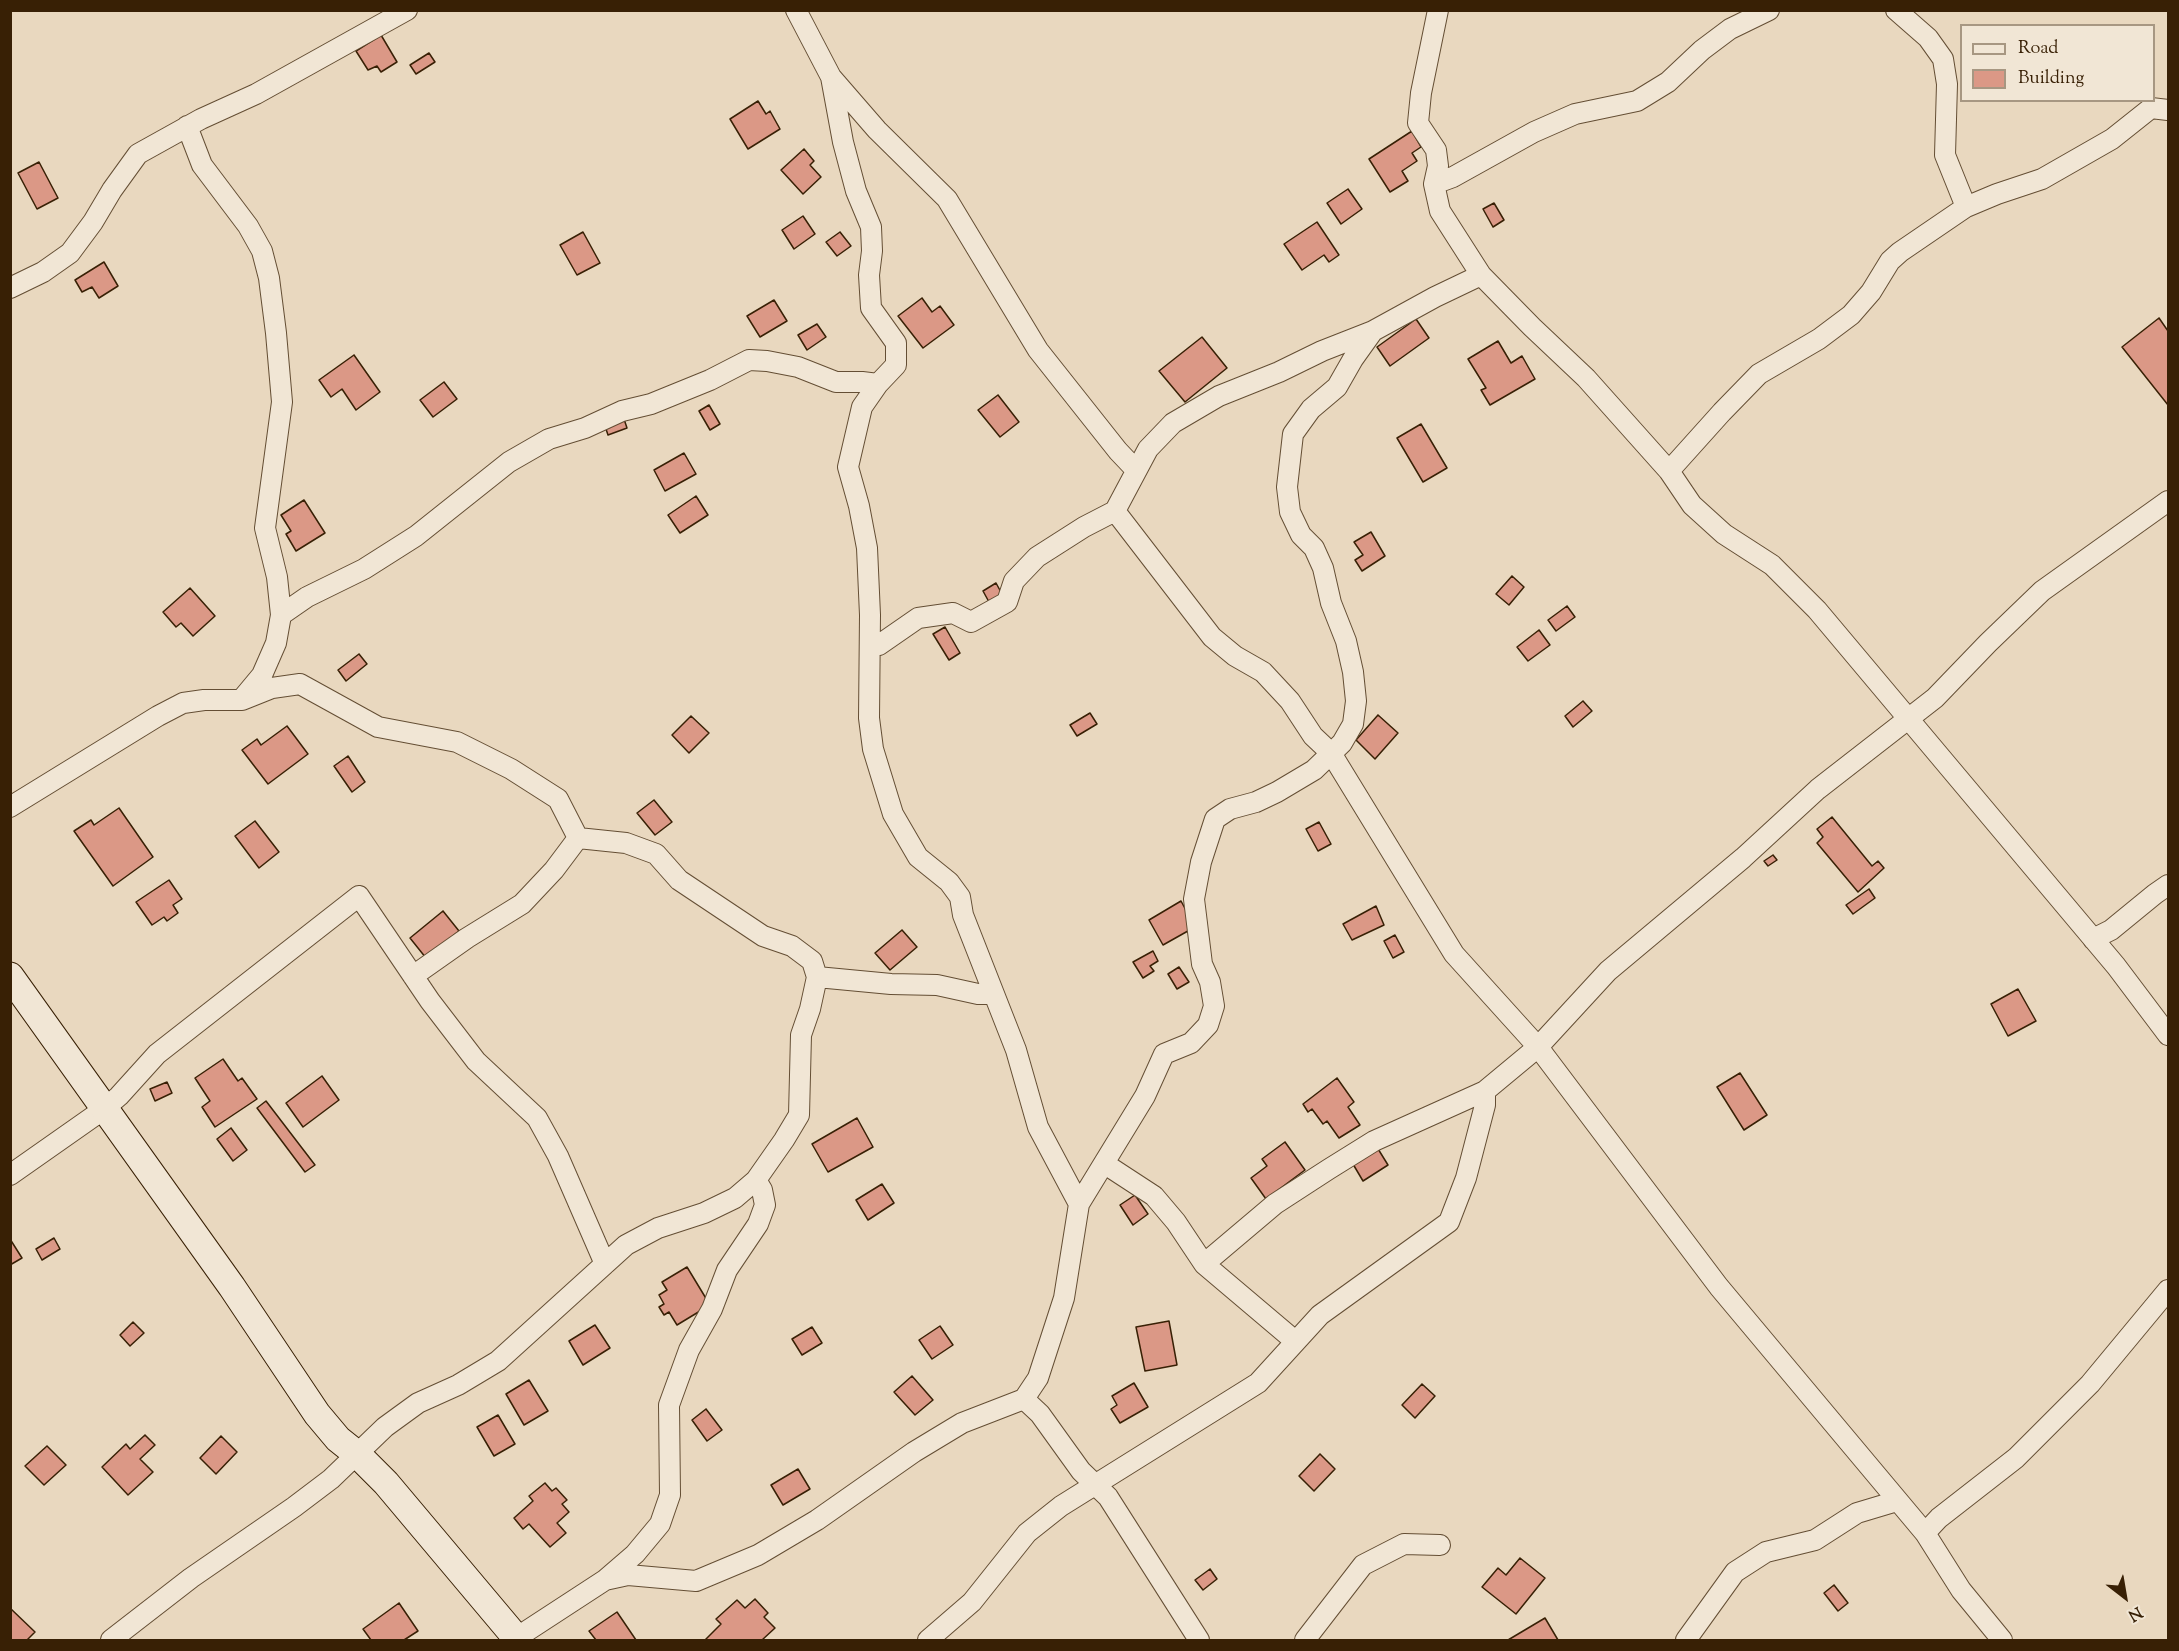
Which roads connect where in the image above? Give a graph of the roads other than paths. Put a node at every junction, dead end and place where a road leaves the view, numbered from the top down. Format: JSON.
{"nodes":[{"id":1,"x":406,"y":10,"type":"edge"},
{"id":2,"x":796,"y":10,"type":"edge"},
{"id":3,"x":1438,"y":10,"type":"edge"},
{"id":4,"x":1769,"y":10,"type":"edge"},
{"id":5,"x":1896,"y":10,"type":"edge"},
{"id":6,"x":831,"y":77,"type":"junction"},
{"id":7,"x":2169,"y":110,"type":"edge"},
{"id":8,"x":187,"y":126,"type":"junction"},
{"id":9,"x":1434,"y":184,"type":"junction"},
{"id":10,"x":1966,"y":207,"type":"junction"},
{"id":11,"x":1481,"y":275,"type":"junction"},
{"id":12,"x":10,"y":288,"type":"edge"},
{"id":13,"x":1373,"y":331,"type":"junction"},
{"id":14,"x":878,"y":384,"type":"junction"},
{"id":15,"x":1136,"y":470,"type":"junction"},
{"id":16,"x":1669,"y":471,"type":"junction"},
{"id":17,"x":2169,"y":501,"type":"edge"},
{"id":18,"x":1115,"y":511,"type":"junction"},
{"id":19,"x":281,"y":615,"type":"junction"},
{"id":20,"x":870,"y":647,"type":"junction"},
{"id":21,"x":242,"y":700,"type":"junction"},
{"id":22,"x":1909,"y":719,"type":"junction"},
{"id":23,"x":1331,"y":753,"type":"junction"},
{"id":24,"x":10,"y":807,"type":"edge"},
{"id":25,"x":578,"y":838,"type":"junction"},
{"id":26,"x":2169,"y":885,"type":"edge"},
{"id":27,"x":2093,"y":939,"type":"junction"},
{"id":28,"x":10,"y":976,"type":"edge"},
{"id":29,"x":413,"y":976,"type":"junction"},
{"id":30,"x":817,"y":977,"type":"junction"},
{"id":31,"x":993,"y":994,"type":"junction"},
{"id":32,"x":2169,"y":1035,"type":"edge"},
{"id":33,"x":1538,"y":1047,"type":"junction"},
{"id":34,"x":1485,"y":1091,"type":"junction"},
{"id":35,"x":104,"y":1108,"type":"junction"},
{"id":36,"x":1105,"y":1164,"type":"junction"},
{"id":37,"x":10,"y":1175,"type":"edge"},
{"id":38,"x":756,"y":1180,"type":"junction"},
{"id":39,"x":1079,"y":1204,"type":"junction"},
{"id":40,"x":604,"y":1264,"type":"junction"},
{"id":41,"x":1204,"y":1264,"type":"junction"},
{"id":42,"x":2169,"y":1290,"type":"edge"},
{"id":43,"x":1295,"y":1341,"type":"junction"},
{"id":44,"x":1024,"y":1400,"type":"junction"},
{"id":45,"x":358,"y":1455,"type":"junction"},
{"id":46,"x":1096,"y":1485,"type":"junction"},
{"id":47,"x":1897,"y":1501,"type":"junction"},
{"id":48,"x":1925,"y":1533,"type":"junction"},
{"id":49,"x":1440,"y":1545,"type":"dead end"},
{"id":50,"x":605,"y":1580,"type":"junction"},
{"id":51,"x":516,"y":1640,"type":"edge"},
{"id":52,"x":111,"y":1641,"type":"edge"},
{"id":53,"x":928,"y":1641,"type":"edge"},
{"id":54,"x":1199,"y":1641,"type":"edge"},
{"id":55,"x":1305,"y":1641,"type":"edge"},
{"id":56,"x":1686,"y":1641,"type":"edge"},
{"id":57,"x":2002,"y":1641,"type":"edge"}],
"edges":[{"from":1,"to":8,"type":"street"},
{"from":2,"to":6,"type":"street"},
{"from":3,"to":9,"type":"street"},
{"from":4,"to":9,"type":"street"},
{"from":5,"to":10,"type":"street"},
{"from":6,"to":14,"type":"street"},
{"from":6,"to":15,"type":"street"},
{"from":7,"to":10,"type":"street"},
{"from":8,"to":12,"type":"street"},
{"from":8,"to":19,"type":"street"},
{"from":9,"to":11,"type":"street"},
{"from":10,"to":16,"type":"street"},
{"from":11,"to":13,"type":"street"},
{"from":11,"to":16,"type":"street"},
{"from":13,"to":15,"type":"street"},
{"from":13,"to":23,"type":"street"},
{"from":14,"to":19,"type":"street"},
{"from":14,"to":20,"type":"street"},
{"from":15,"to":18,"type":"street"},
{"from":16,"to":22,"type":"street"},
{"from":17,"to":22,"type":"street"},
{"from":18,"to":20,"type":"street"},
{"from":18,"to":23,"type":"street"},
{"from":19,"to":21,"type":"street"},
{"from":20,"to":31,"type":"street"},
{"from":21,"to":24,"type":"street"},
{"from":21,"to":25,"type":"street"},
{"from":22,"to":27,"type":"street"},
{"from":22,"to":33,"type":"street"},
{"from":23,"to":33,"type":"street"},
{"from":23,"to":36,"type":"street"},
{"from":25,"to":29,"type":"street"},
{"from":25,"to":30,"type":"street"},
{"from":26,"to":27,"type":"street"},
{"from":27,"to":32,"type":"street"},
{"from":28,"to":35,"type":"street"},
{"from":29,"to":35,"type":"street"},
{"from":29,"to":40,"type":"street"},
{"from":30,"to":31,"type":"street"},
{"from":30,"to":38,"type":"street"},
{"from":31,"to":39,"type":"street"},
{"from":33,"to":34,"type":"street"},
{"from":33,"to":47,"type":"street"},
{"from":34,"to":41,"type":"street"},
{"from":34,"to":43,"type":"street"},
{"from":35,"to":37,"type":"street"},
{"from":35,"to":45,"type":"street"},
{"from":36,"to":39,"type":"street"},
{"from":36,"to":41,"type":"street"},
{"from":38,"to":40,"type":"street"},
{"from":38,"to":50,"type":"street"},
{"from":39,"to":44,"type":"street"},
{"from":40,"to":45,"type":"street"},
{"from":41,"to":43,"type":"street"},
{"from":42,"to":48,"type":"street"},
{"from":43,"to":46,"type":"street"},
{"from":44,"to":46,"type":"street"},
{"from":44,"to":50,"type":"street"},
{"from":45,"to":51,"type":"street"},
{"from":45,"to":52,"type":"street"},
{"from":46,"to":53,"type":"street"},
{"from":46,"to":54,"type":"street"},
{"from":47,"to":48,"type":"street"},
{"from":47,"to":56,"type":"street"},
{"from":48,"to":57,"type":"street"},
{"from":49,"to":55,"type":"street"},
{"from":50,"to":51,"type":"street"}]}
